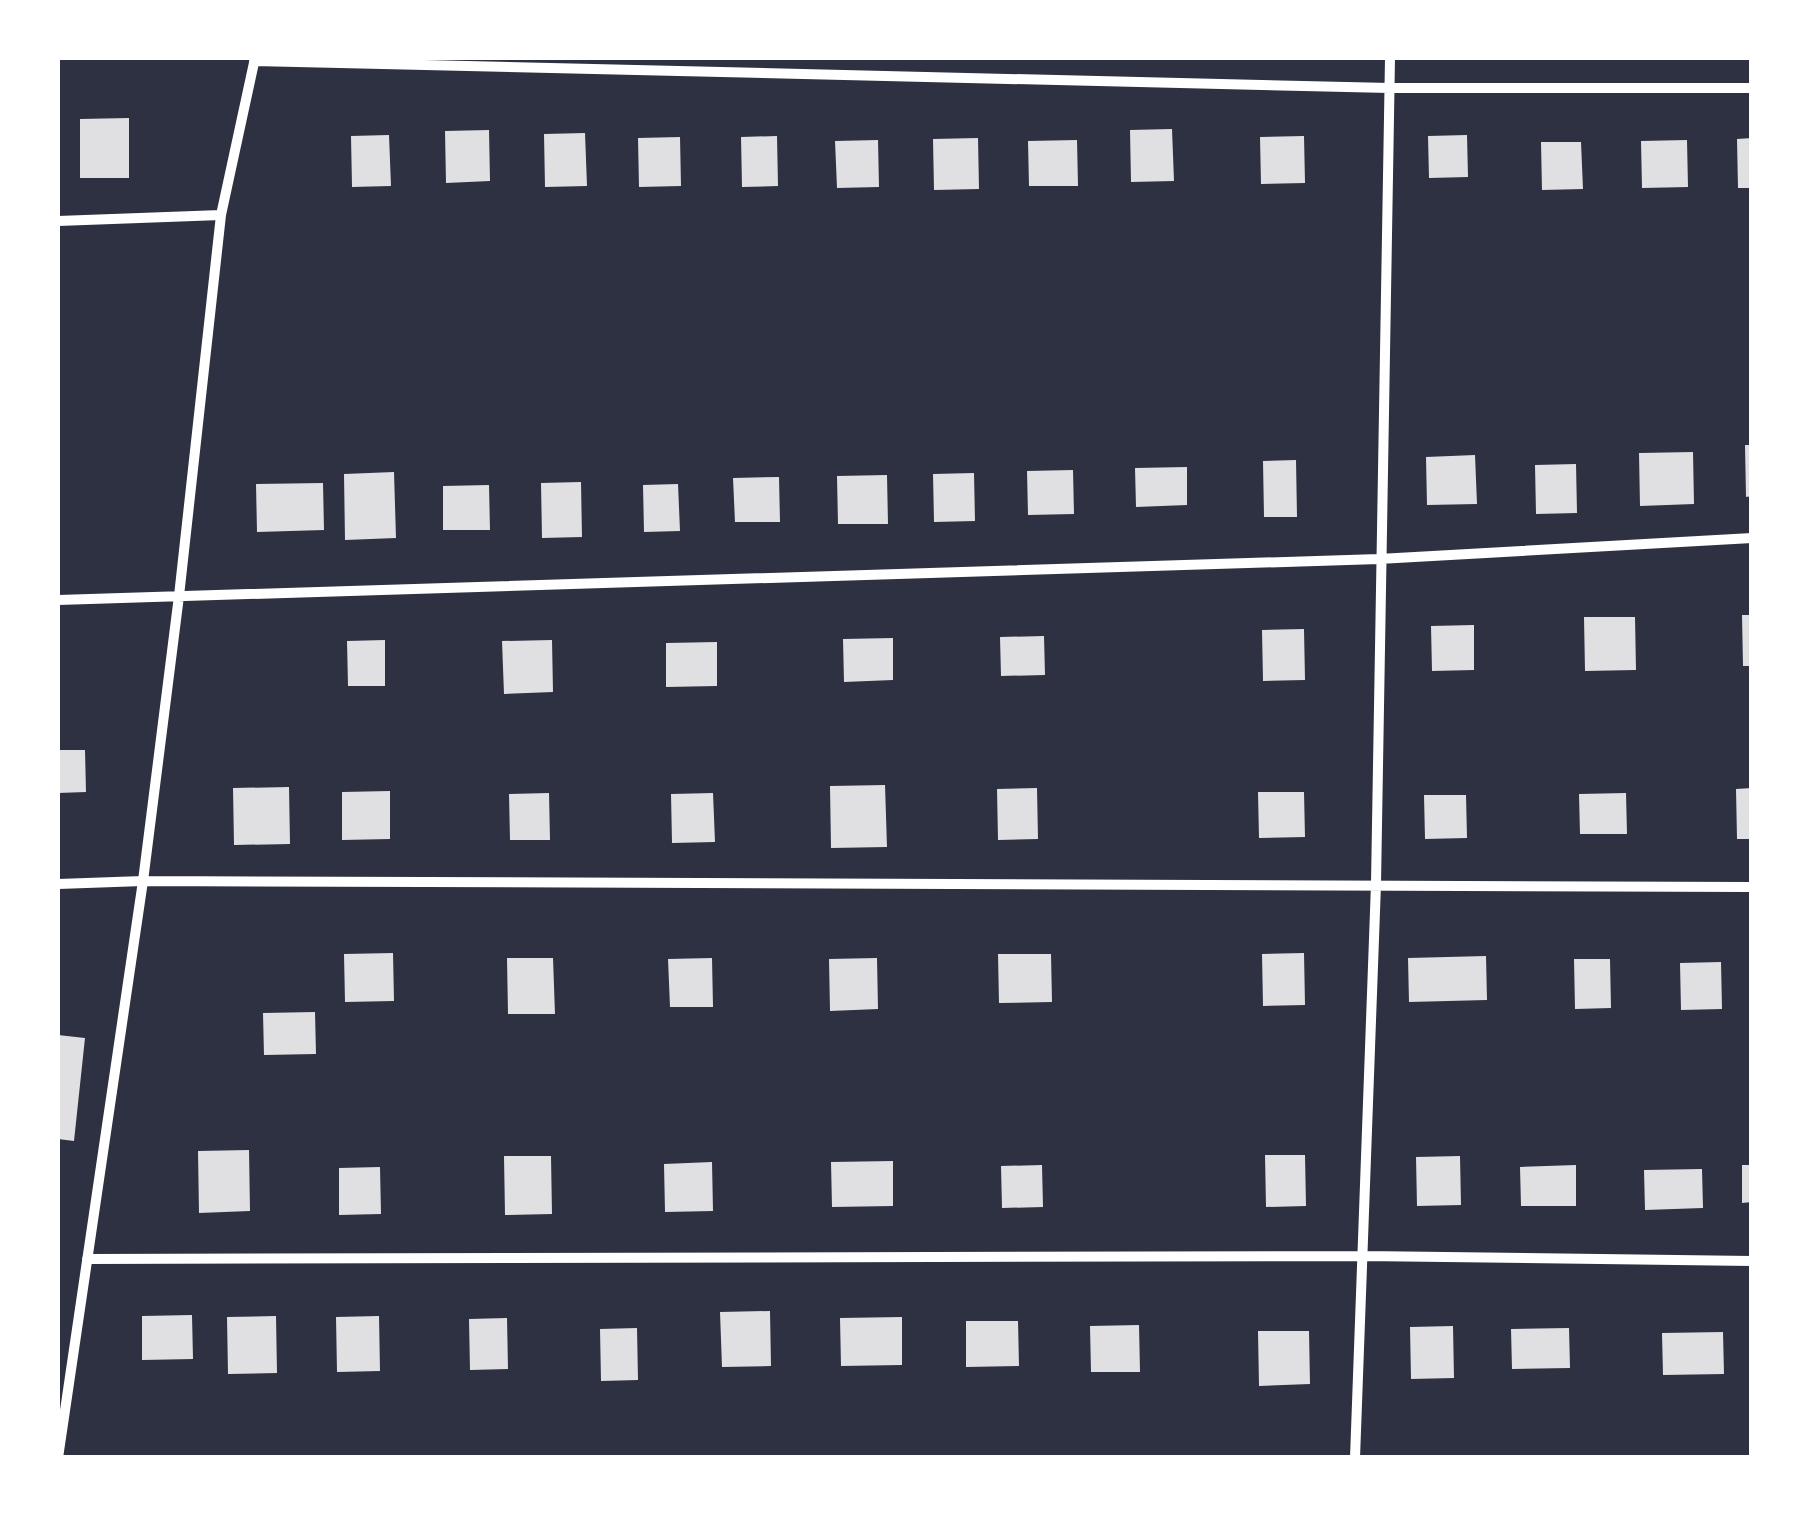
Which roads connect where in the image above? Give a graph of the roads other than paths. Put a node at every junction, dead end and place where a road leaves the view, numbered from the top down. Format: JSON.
{"nodes":[{"id":1,"x":1390,"y":58,"type":"edge"},
{"id":2,"x":255,"y":59,"type":"edge"},
{"id":3,"x":1390,"y":88,"type":"junction"},
{"id":4,"x":1752,"y":88,"type":"edge"},
{"id":5,"x":221,"y":215,"type":"junction"},
{"id":6,"x":58,"y":221,"type":"edge"},
{"id":7,"x":1752,"y":538,"type":"edge"},
{"id":8,"x":1379,"y":559,"type":"junction"},
{"id":9,"x":180,"y":596,"type":"junction"},
{"id":10,"x":58,"y":600,"type":"edge"},
{"id":11,"x":143,"y":881,"type":"junction"},
{"id":12,"x":58,"y":884,"type":"edge"},
{"id":13,"x":1376,"y":884,"type":"junction"},
{"id":14,"x":1752,"y":887,"type":"edge"},
{"id":15,"x":1364,"y":1256,"type":"junction"},
{"id":16,"x":87,"y":1258,"type":"junction"},
{"id":17,"x":1752,"y":1262,"type":"edge"},
{"id":18,"x":58,"y":1458,"type":"edge"},
{"id":19,"x":1355,"y":1458,"type":"edge"}],
"edges":[{"from":1,"to":3,"type":"street"},
{"from":2,"to":3,"type":"street"},
{"from":2,"to":5,"type":"street"},
{"from":3,"to":4,"type":"street"},
{"from":3,"to":8,"type":"street"},
{"from":5,"to":6,"type":"street"},
{"from":5,"to":9,"type":"street"},
{"from":7,"to":8,"type":"street"},
{"from":8,"to":9,"type":"street"},
{"from":8,"to":13,"type":"street"},
{"from":9,"to":10,"type":"street"},
{"from":9,"to":11,"type":"street"},
{"from":11,"to":12,"type":"street"},
{"from":11,"to":13,"type":"street"},
{"from":11,"to":16,"type":"street"},
{"from":13,"to":14,"type":"street"},
{"from":13,"to":15,"type":"street"},
{"from":15,"to":16,"type":"street"},
{"from":15,"to":17,"type":"street"},
{"from":15,"to":19,"type":"street"},
{"from":16,"to":18,"type":"street"}]}
